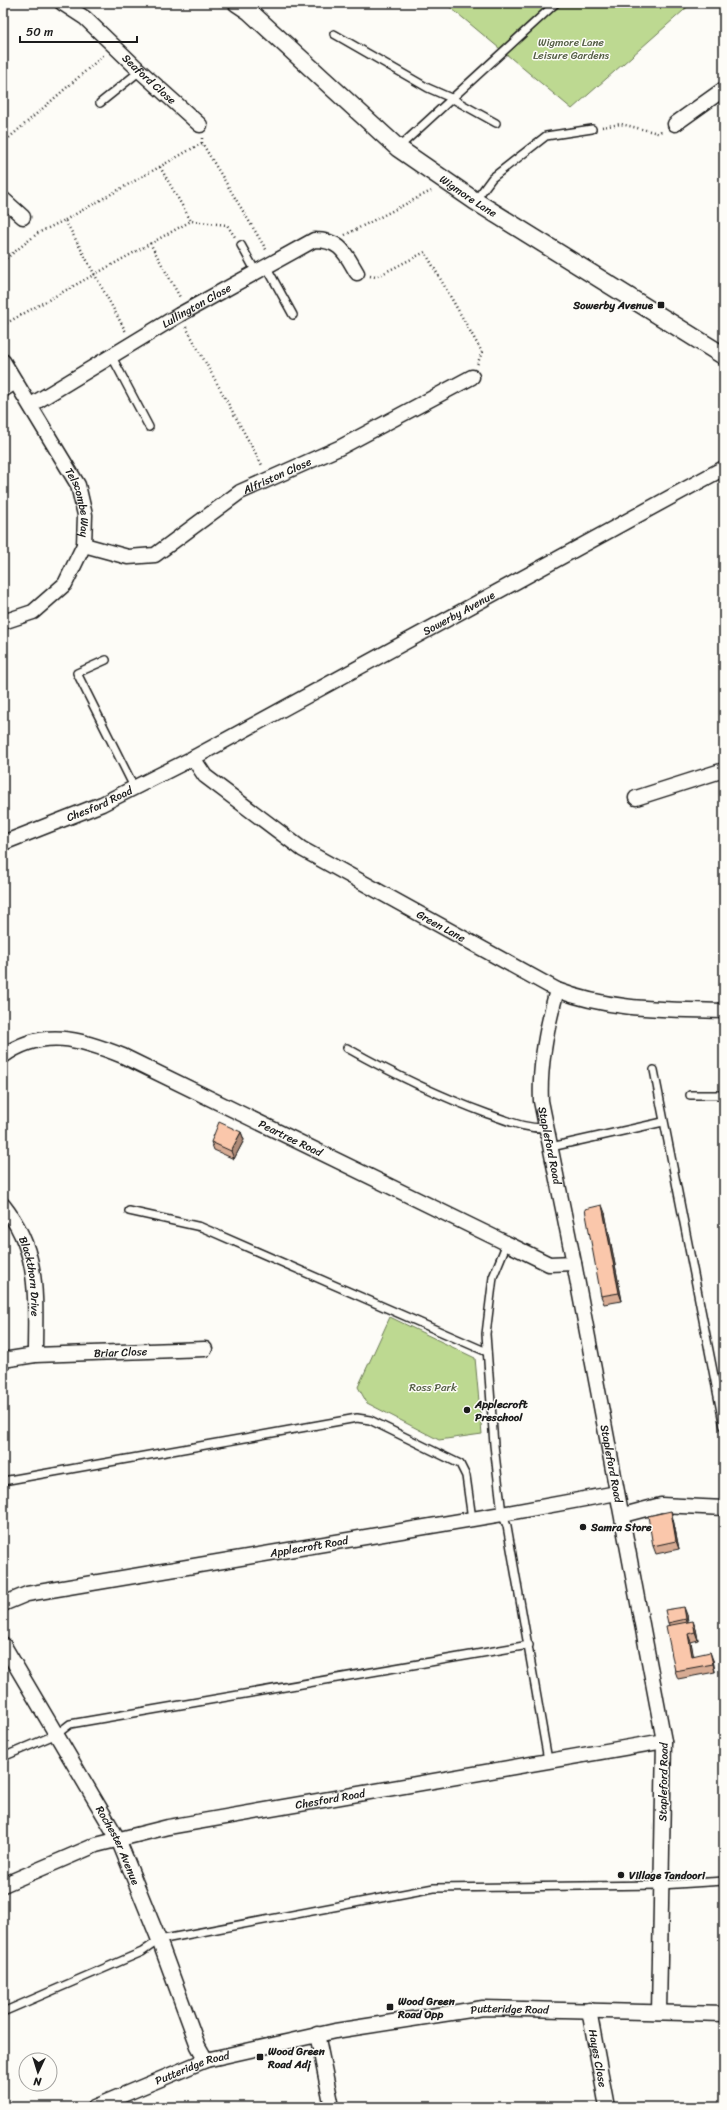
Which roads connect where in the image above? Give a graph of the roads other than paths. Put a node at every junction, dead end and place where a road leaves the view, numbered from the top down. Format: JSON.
{"nodes":[{"id":1,"x":62,"y":3,"type":"edge"},
{"id":2,"x":237,"y":3,"type":"edge"},
{"id":3,"x":556,"y":3,"type":"edge"},
{"id":4,"x":334,"y":34,"type":"dead end"},
{"id":5,"x":140,"y":71,"type":"junction"},
{"id":6,"x":724,"y":89,"type":"edge"},
{"id":7,"x":451,"y":98,"type":"junction"},
{"id":8,"x":100,"y":103,"type":"dead end"},
{"id":9,"x":496,"y":123,"type":"dead end"},
{"id":10,"x":674,"y":124,"type":"road end"},
{"id":11,"x":200,"y":125,"type":"road end"},
{"id":12,"x":592,"y":129,"type":"road end"},
{"id":13,"x":398,"y":148,"type":"junction"},
{"id":14,"x":3,"y":199,"type":"edge"},
{"id":15,"x":475,"y":201,"type":"junction"},
{"id":16,"x":23,"y":217,"type":"dead end"},
{"id":17,"x":241,"y":245,"type":"road end"},
{"id":18,"x":265,"y":266,"type":"junction"},
{"id":19,"x":357,"y":273,"type":"road end"},
{"id":20,"x":294,"y":315,"type":"dead end"},
{"id":21,"x":111,"y":355,"type":"junction"},
{"id":22,"x":724,"y":356,"type":"edge"},
{"id":23,"x":3,"y":361,"type":"edge"},
{"id":24,"x":472,"y":377,"type":"road end"},
{"id":25,"x":15,"y":382,"type":"junction"},
{"id":26,"x":3,"y":390,"type":"edge"},
{"id":27,"x":31,"y":405,"type":"junction"},
{"id":28,"x":149,"y":427,"type":"dead end"},
{"id":29,"x":724,"y":468,"type":"edge"},
{"id":30,"x":84,"y":545,"type":"junction"},
{"id":31,"x":3,"y":622,"type":"edge"},
{"id":32,"x":106,"y":660,"type":"dead end"},
{"id":33,"x":193,"y":758,"type":"junction"},
{"id":34,"x":724,"y":770,"type":"edge"},
{"id":35,"x":134,"y":788,"type":"junction"},
{"id":36,"x":636,"y":798,"type":"dead end"},
{"id":37,"x":3,"y":843,"type":"edge"},
{"id":38,"x":557,"y":990,"type":"junction"},
{"id":39,"x":724,"y":1011,"type":"edge"},
{"id":40,"x":347,"y":1048,"type":"dead end"},
{"id":41,"x":3,"y":1056,"type":"edge"},
{"id":42,"x":654,"y":1070,"type":"dead end"},
{"id":43,"x":690,"y":1095,"type":"dead end"},
{"id":44,"x":724,"y":1095,"type":"edge"},
{"id":45,"x":663,"y":1122,"type":"junction"},
{"id":46,"x":547,"y":1128,"type":"junction"},
{"id":47,"x":551,"y":1147,"type":"junction"},
{"id":48,"x":3,"y":1205,"type":"edge"},
{"id":49,"x":128,"y":1211,"type":"dead end"},
{"id":50,"x":507,"y":1243,"type":"junction"},
{"id":51,"x":574,"y":1263,"type":"junction"},
{"id":52,"x":205,"y":1349,"type":"dead end"},
{"id":53,"x":487,"y":1352,"type":"junction"},
{"id":54,"x":35,"y":1355,"type":"junction"},
{"id":55,"x":3,"y":1360,"type":"edge"},
{"id":56,"x":724,"y":1428,"type":"edge"},
{"id":57,"x":3,"y":1481,"type":"edge"},
{"id":58,"x":617,"y":1493,"type":"junction"},
{"id":59,"x":724,"y":1508,"type":"edge"},
{"id":60,"x":502,"y":1514,"type":"junction"},
{"id":61,"x":622,"y":1515,"type":"junction"},
{"id":62,"x":472,"y":1519,"type":"junction"},
{"id":63,"x":3,"y":1604,"type":"edge"},
{"id":64,"x":3,"y":1644,"type":"edge"},
{"id":65,"x":529,"y":1645,"type":"junction"},
{"id":66,"x":57,"y":1734,"type":"junction"},
{"id":67,"x":664,"y":1741,"type":"junction"},
{"id":68,"x":3,"y":1757,"type":"edge"},
{"id":69,"x":548,"y":1760,"type":"junction"},
{"id":70,"x":118,"y":1839,"type":"junction"},
{"id":71,"x":724,"y":1881,"type":"edge"},
{"id":72,"x":3,"y":1885,"type":"edge"},
{"id":73,"x":661,"y":1886,"type":"junction"},
{"id":74,"x":159,"y":1940,"type":"junction"},
{"id":75,"x":589,"y":2010,"type":"junction"},
{"id":76,"x":3,"y":2012,"type":"edge"},
{"id":77,"x":659,"y":2012,"type":"junction"},
{"id":78,"x":724,"y":2014,"type":"edge"},
{"id":79,"x":317,"y":2034,"type":"junction"},
{"id":80,"x":206,"y":2060,"type":"junction"},
{"id":81,"x":94,"y":2107,"type":"edge"},
{"id":82,"x":332,"y":2107,"type":"edge"},
{"id":83,"x":606,"y":2107,"type":"edge"}],
"edges":[{"from":1,"to":5,"type":"street","name":"Seaford Close"},
{"from":2,"to":13,"type":"street","name":"Wigmore Lane"},
{"from":3,"to":7,"type":"lane"},
{"from":4,"to":7,"type":"lane"},
{"from":5,"to":8,"type":"lane"},
{"from":5,"to":11,"type":"street","name":"Seaford Close"},
{"from":6,"to":10,"type":"street"},
{"from":7,"to":9,"type":"lane"},
{"from":7,"to":13,"type":"lane"},
{"from":12,"to":15,"type":"lane"},
{"from":13,"to":15,"type":"street","name":"Wigmore Lane"},
{"from":14,"to":16,"type":"street"},
{"from":15,"to":22,"type":"street","name":"Wigmore Lane"},
{"from":17,"to":18,"type":"lane"},
{"from":18,"to":19,"type":"street","name":"Lullington Close"},
{"from":18,"to":20,"type":"lane"},
{"from":18,"to":21,"type":"street","name":"Lullington Close"},
{"from":21,"to":27,"type":"street","name":"Lullington Close"},
{"from":21,"to":28,"type":"lane"},
{"from":23,"to":25,"type":"street","name":"Telscombe Way"},
{"from":24,"to":30,"type":"street","name":"Alfriston Close"},
{"from":25,"to":26,"type":"street"},
{"from":25,"to":27,"type":"street","name":"Telscombe Way"},
{"from":27,"to":30,"type":"street","name":"Telscombe Way"},
{"from":29,"to":33,"type":"street","name":"Sowerby Avenue"},
{"from":30,"to":31,"type":"street","name":"Telscombe Way"},
{"from":32,"to":35,"type":"lane"},
{"from":33,"to":35,"type":"street","name":"Chesford Road"},
{"from":33,"to":38,"type":"street","name":"Green Lane"},
{"from":34,"to":36,"type":"street"},
{"from":35,"to":37,"type":"street","name":"Chesford Road"},
{"from":38,"to":39,"type":"street","name":"Green Lane"},
{"from":38,"to":46,"type":"street","name":"Stapleford Road"},
{"from":40,"to":46,"type":"lane"},
{"from":41,"to":50,"type":"street","name":"Peartree Road"},
{"from":42,"to":45,"type":"lane"},
{"from":43,"to":44,"type":"lane"},
{"from":45,"to":47,"type":"lane"},
{"from":45,"to":56,"type":"lane"},
{"from":46,"to":47,"type":"street","name":"Stapleford Road"},
{"from":47,"to":51,"type":"street","name":"Stapleford Road"},
{"from":48,"to":54,"type":"street","name":"Blackthorn Drive"},
{"from":49,"to":53,"type":"lane"},
{"from":50,"to":51,"type":"street","name":"Peartree Road"},
{"from":50,"to":53,"type":"lane"},
{"from":51,"to":58,"type":"street","name":"Stapleford Road"},
{"from":52,"to":54,"type":"street","name":"Briar Close"},
{"from":53,"to":60,"type":"lane"},
{"from":54,"to":55,"type":"street","name":"Briar Close"},
{"from":57,"to":62,"type":"lane"},
{"from":58,"to":60,"type":"street","name":"Applecroft Road"},
{"from":58,"to":61,"type":"street","name":"Stapleford Road"},
{"from":59,"to":61,"type":"street"},
{"from":60,"to":62,"type":"street","name":"Applecroft Road"},
{"from":60,"to":65,"type":"lane"},
{"from":61,"to":67,"type":"street","name":"Stapleford Road"},
{"from":62,"to":63,"type":"street","name":"Applecroft Road"},
{"from":64,"to":66,"type":"street","name":"Rochester Avenue"},
{"from":65,"to":66,"type":"lane"},
{"from":65,"to":69,"type":"lane"},
{"from":66,"to":68,"type":"lane"},
{"from":66,"to":70,"type":"street","name":"Rochester Avenue"},
{"from":67,"to":69,"type":"street","name":"Chesford Road"},
{"from":67,"to":73,"type":"street","name":"Stapleford Road"},
{"from":69,"to":70,"type":"street","name":"Chesford Road"},
{"from":70,"to":72,"type":"street","name":"Chesford Road"},
{"from":70,"to":74,"type":"street","name":"Rochester Avenue"},
{"from":71,"to":73,"type":"lane"},
{"from":73,"to":74,"type":"lane"},
{"from":73,"to":77,"type":"street","name":"Stapleford Road"},
{"from":74,"to":76,"type":"lane"},
{"from":74,"to":80,"type":"street","name":"Rochester Avenue"},
{"from":75,"to":77,"type":"street","name":"Putteridge Road"},
{"from":75,"to":79,"type":"street","name":"Putteridge Road"},
{"from":75,"to":83,"type":"street","name":"Hayes Close"},
{"from":77,"to":78,"type":"street","name":"Putteridge Road"},
{"from":79,"to":80,"type":"street","name":"Putteridge Road"},
{"from":79,"to":82,"type":"street"},
{"from":80,"to":81,"type":"street","name":"Putteridge Road"}]}
